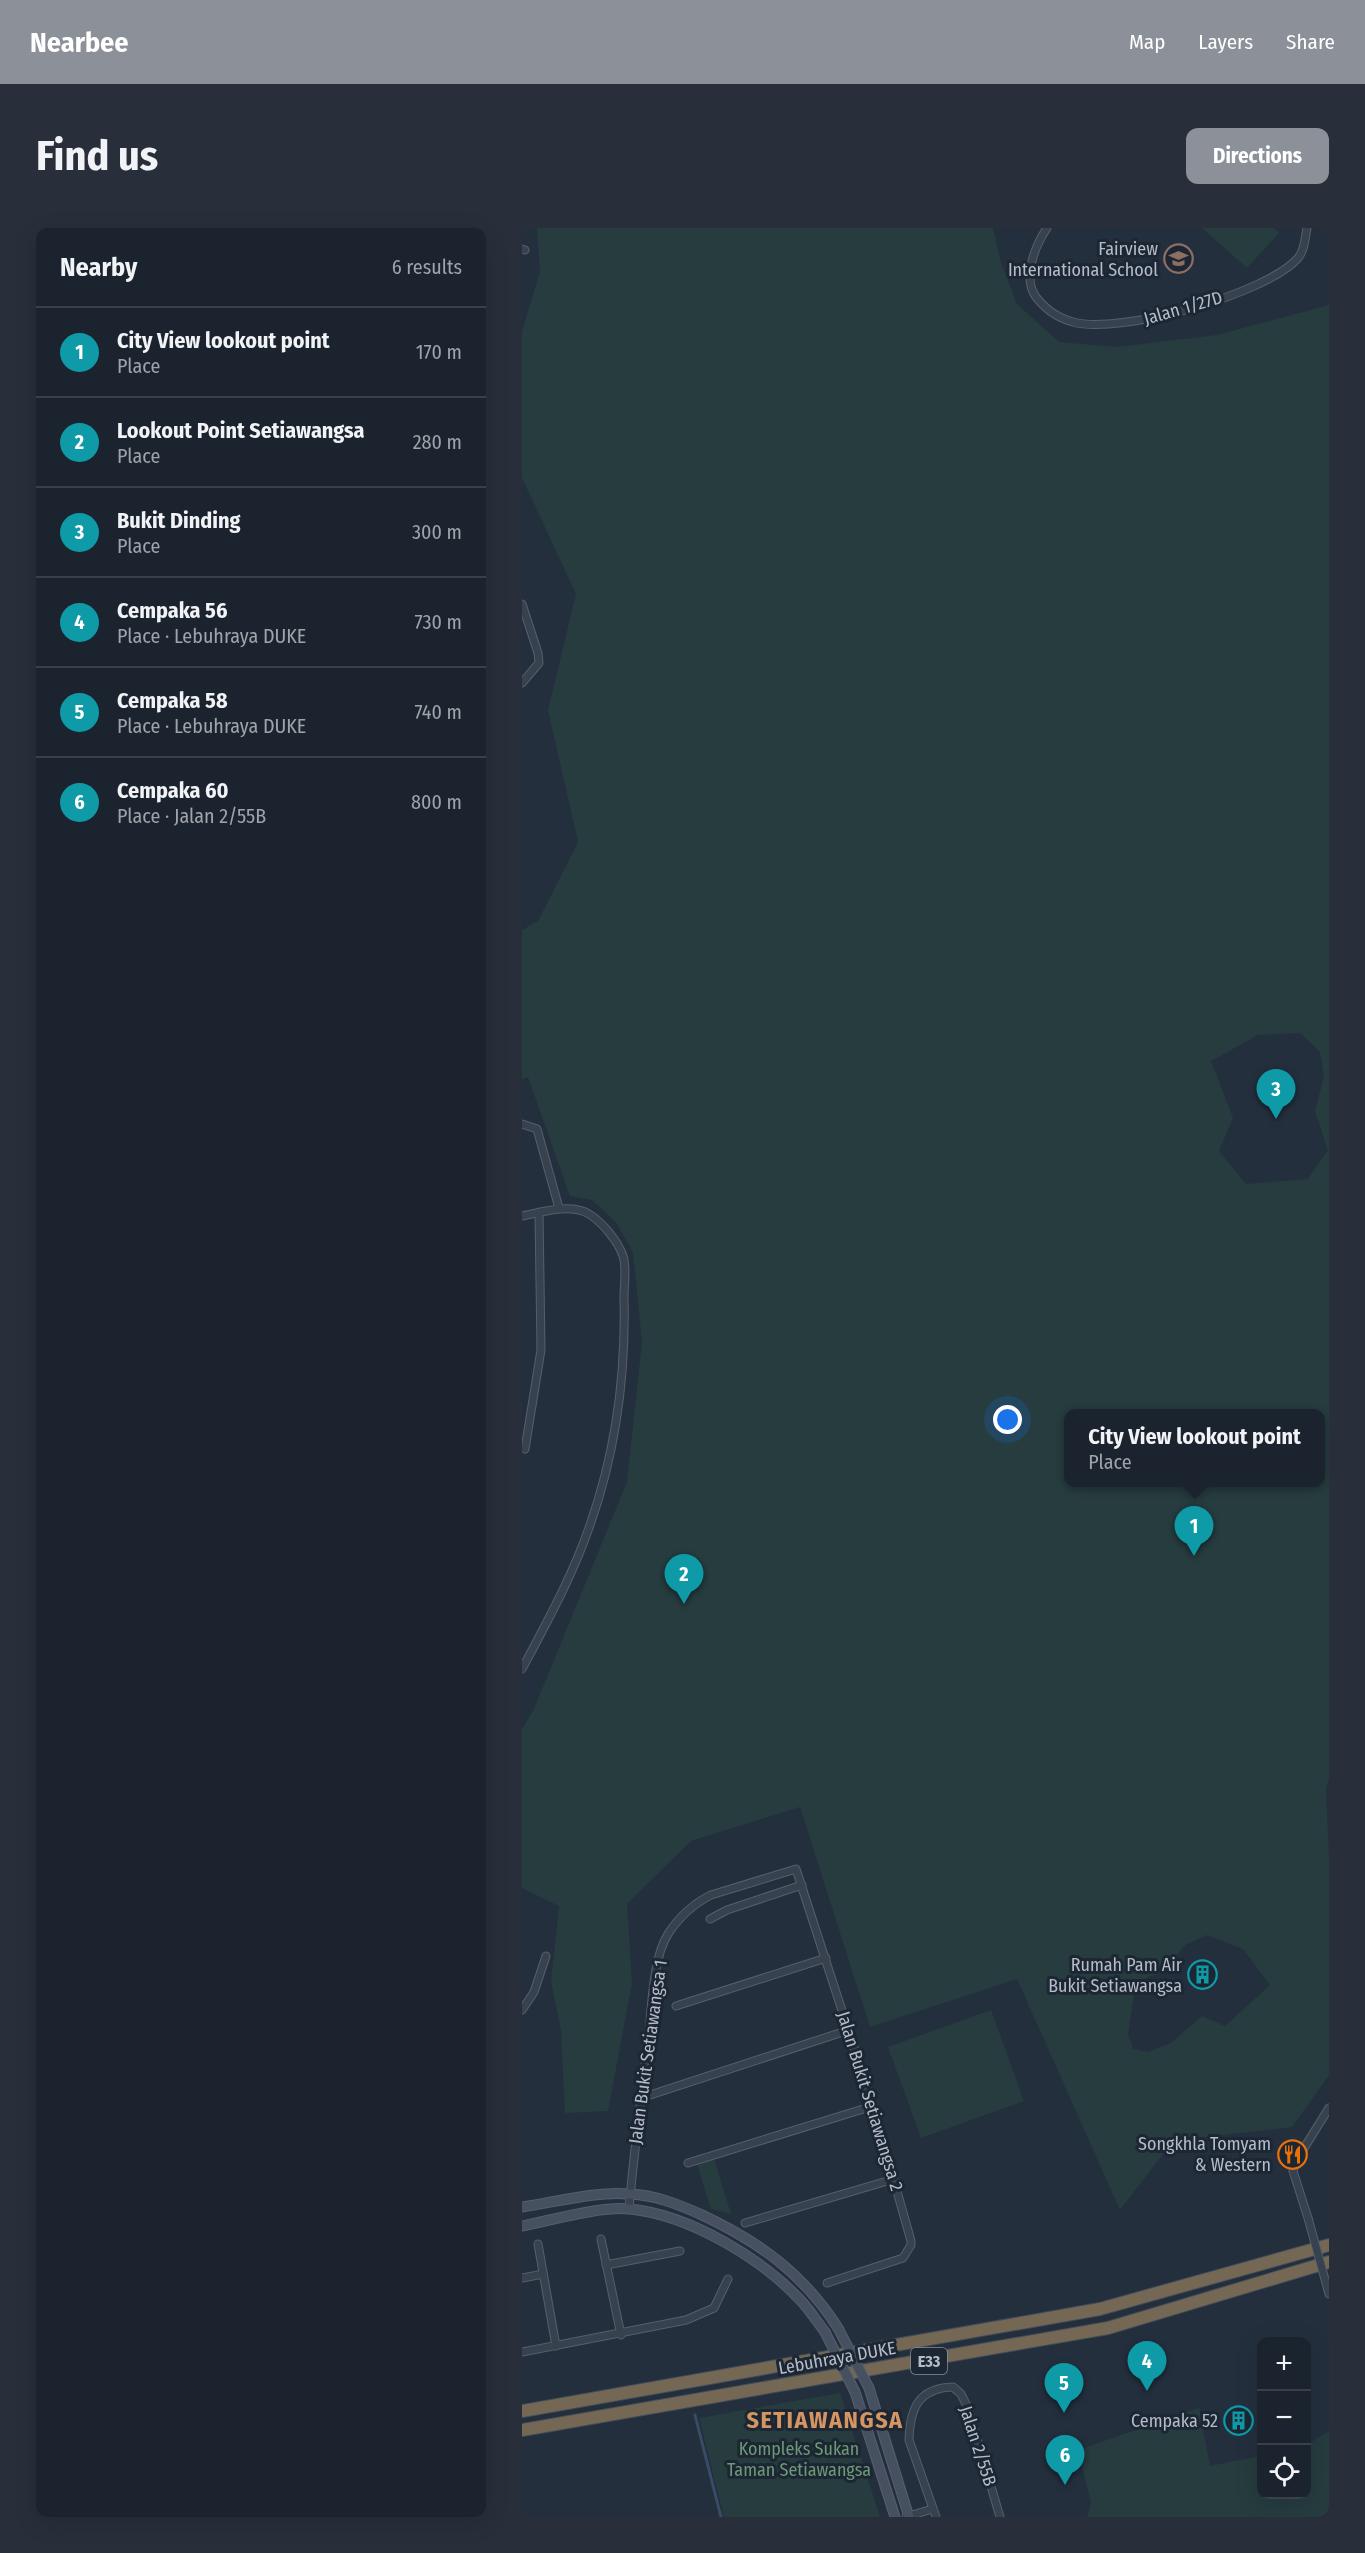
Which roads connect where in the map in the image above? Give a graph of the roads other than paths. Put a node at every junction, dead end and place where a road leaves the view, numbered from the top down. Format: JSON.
{"nodes":[{"id":1,"x":1047,"y":228,"type":"edge"},
{"id":2,"x":1307,"y":228,"type":"edge"},
{"id":3,"x":522,"y":604,"type":"edge"},
{"id":4,"x":522,"y":683,"type":"edge"},
{"id":5,"x":522,"y":1124,"type":"edge"},
{"id":6,"x":560,"y":1208,"type":"junction"},
{"id":7,"x":539,"y":1213,"type":"junction"},
{"id":8,"x":522,"y":1216,"type":"edge"},
{"id":9,"x":525,"y":1449,"type":"dead end"},
{"id":10,"x":522,"y":1669,"type":"edge"},
{"id":11,"x":794,"y":1868,"type":"joint"},
{"id":12,"x":802,"y":1885,"type":"junction"},
{"id":13,"x":710,"y":1919,"type":"dead end"},
{"id":14,"x":546,"y":1956,"type":"dead end"},
{"id":15,"x":826,"y":1958,"type":"junction"},
{"id":16,"x":675,"y":2006,"type":"dead end"},
{"id":17,"x":522,"y":2010,"type":"edge"},
{"id":18,"x":849,"y":2030,"type":"junction"},
{"id":19,"x":641,"y":2098,"type":"junction"},
{"id":20,"x":873,"y":2106,"type":"junction"},
{"id":21,"x":1329,"y":2108,"type":"edge"},
{"id":22,"x":688,"y":2163,"type":"dead end"},
{"id":23,"x":894,"y":2179,"type":"junction"},
{"id":24,"x":630,"y":2193,"type":"junction"},
{"id":25,"x":522,"y":2207,"type":"edge"},
{"id":26,"x":629,"y":2209,"type":"junction"},
{"id":27,"x":745,"y":2223,"type":"dead end"},
{"id":28,"x":522,"y":2226,"type":"edge"},
{"id":29,"x":601,"y":2239,"type":"dead end"},
{"id":30,"x":538,"y":2244,"type":"dead end"},
{"id":31,"x":1329,"y":2245,"type":"edge"},
{"id":32,"x":680,"y":2251,"type":"dead end"},
{"id":33,"x":1329,"y":2262,"type":"edge"},
{"id":34,"x":606,"y":2265,"type":"junction"},
{"id":35,"x":543,"y":2274,"type":"junction"},
{"id":36,"x":522,"y":2278,"type":"edge"},
{"id":37,"x":728,"y":2278,"type":"dead end"},
{"id":38,"x":826,"y":2283,"type":"dead end"},
{"id":39,"x":1329,"y":2294,"type":"edge"},
{"id":40,"x":621,"y":2335,"type":"junction"},
{"id":41,"x":556,"y":2346,"type":"junction"},
{"id":42,"x":522,"y":2352,"type":"edge"},
{"id":43,"x":522,"y":2411,"type":"edge"},
{"id":44,"x":522,"y":2430,"type":"edge"},
{"id":45,"x":932,"y":2509,"type":"junction"},
{"id":46,"x":895,"y":2517,"type":"edge"},
{"id":47,"x":908,"y":2517,"type":"edge"},
{"id":48,"x":936,"y":2517,"type":"edge"},
{"id":49,"x":1000,"y":2517,"type":"edge"}],
"edges":[{"from":1,"to":2,"type":"street","name":"Jalan 1/27D"},
{"from":3,"to":4,"type":"street"},
{"from":5,"to":6,"type":"street"},
{"from":6,"to":7,"type":"street"},
{"from":6,"to":10,"type":"street"},
{"from":7,"to":8,"type":"street"},
{"from":7,"to":9,"type":"street"},
{"from":11,"to":12,"type":"street","name":"Jalan Bukit Setiawangsa 2"},
{"from":11,"to":19,"type":"street","name":"Jalan Bukit Setiawangsa 1"},
{"from":12,"to":13,"type":"street"},
{"from":12,"to":15,"type":"street","name":"Jalan Bukit Setiawangsa 2"},
{"from":14,"to":17,"type":"street"},
{"from":15,"to":16,"type":"street"},
{"from":15,"to":18,"type":"street","name":"Jalan Bukit Setiawangsa 2"},
{"from":18,"to":19,"type":"street"},
{"from":18,"to":20,"type":"street","name":"Jalan Bukit Setiawangsa 2"},
{"from":19,"to":24,"type":"street","name":"Jalan Bukit Setiawangsa 1"},
{"from":20,"to":22,"type":"street"},
{"from":20,"to":23,"type":"street","name":"Jalan Bukit Setiawangsa 2"},
{"from":21,"to":39,"type":"street","bridge":true},
{"from":23,"to":27,"type":"street"},
{"from":23,"to":38,"type":"street","name":"Jalan Bukit Setiawangsa 2"},
{"from":24,"to":25,"type":"street"},
{"from":24,"to":26,"type":"street","name":"Jalan Bukit Setiawangsa 1"},
{"from":24,"to":47,"type":"street","bridge":true},
{"from":26,"to":28,"type":"street"},
{"from":26,"to":46,"type":"street","bridge":true},
{"from":29,"to":34,"type":"street"},
{"from":30,"to":35,"type":"street"},
{"from":31,"to":43,"type":"highway","name":"Lebuhraya DUKE","number":"E33"},
{"from":32,"to":34,"type":"street"},
{"from":33,"to":44,"type":"highway","name":"Lebuhraya DUKE","number":"E33"},
{"from":34,"to":40,"type":"street"},
{"from":35,"to":36,"type":"street"},
{"from":35,"to":41,"type":"street"},
{"from":37,"to":40,"type":"street"},
{"from":40,"to":41,"type":"street"},
{"from":41,"to":42,"type":"street"},
{"from":45,"to":47,"type":"street"},
{"from":45,"to":48,"type":"street","name":"Jalan 2/55B"},
{"from":45,"to":49,"type":"street","name":"Jalan 2/55B"}]}
